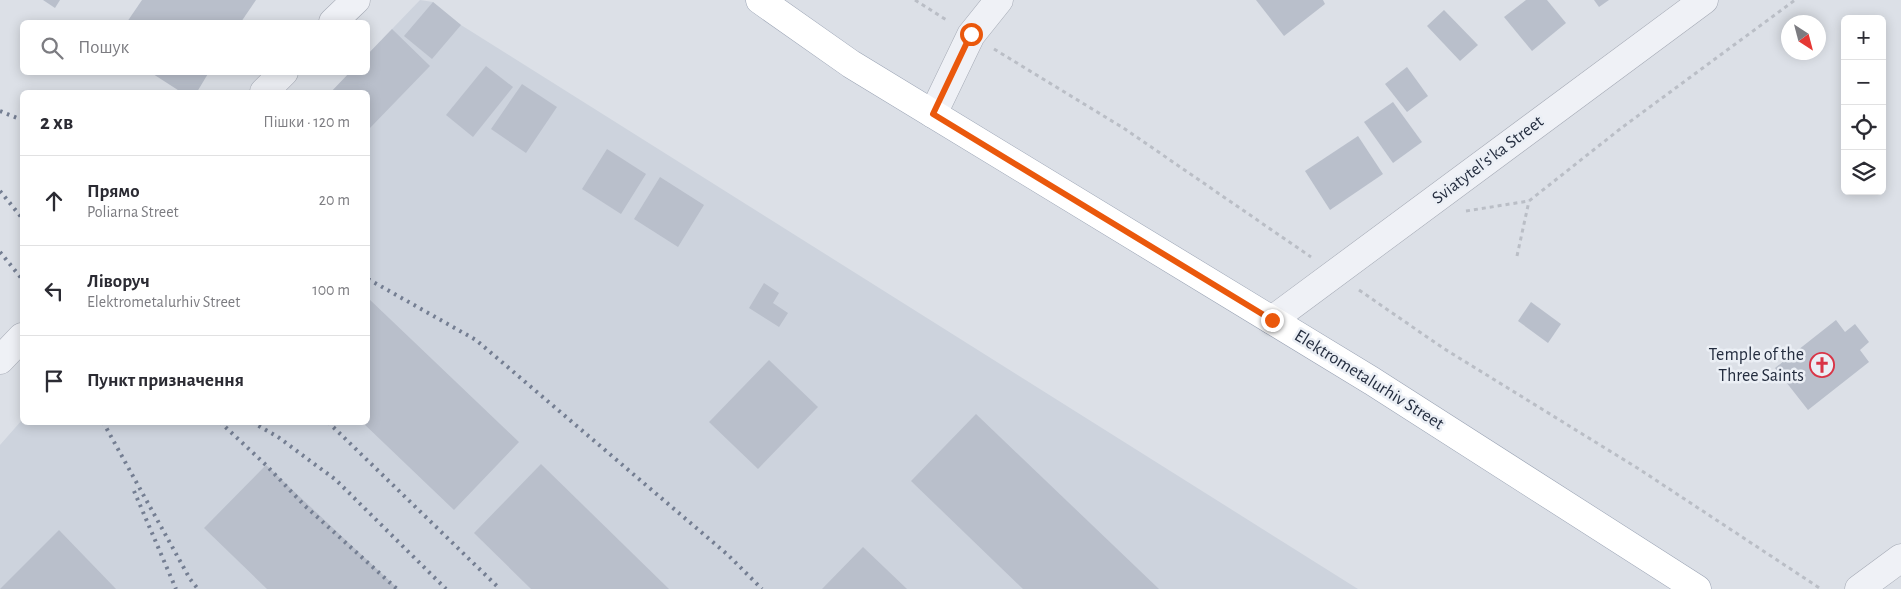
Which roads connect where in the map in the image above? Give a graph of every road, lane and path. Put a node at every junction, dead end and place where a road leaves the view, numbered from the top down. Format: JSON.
{"nodes":[{"id":1,"x":356,"y":0,"type":"edge"},
{"id":2,"x":760,"y":0,"type":"edge"},
{"id":3,"x":915,"y":0,"type":"edge"},
{"id":4,"x":1000,"y":0,"type":"edge"},
{"id":5,"x":1704,"y":0,"type":"edge"},
{"id":6,"x":1795,"y":0,"type":"edge"},
{"id":7,"x":335,"y":20,"type":"edge"},
{"id":8,"x":971,"y":34,"type":"junction"},
{"id":9,"x":281,"y":75,"type":"edge"},
{"id":10,"x":266,"y":90,"type":"edge"},
{"id":11,"x":933,"y":114,"type":"junction"},
{"id":12,"x":1529,"y":200,"type":"junction"},
{"id":13,"x":1428,"y":204,"type":"junction"},
{"id":14,"x":1517,"y":256,"type":"dead end"},
{"id":15,"x":1336,"y":274,"type":"junction"},
{"id":16,"x":1272,"y":320,"type":"junction"},
{"id":17,"x":20,"y":339,"type":"edge"},
{"id":18,"x":0,"y":360,"type":"edge"},
{"id":19,"x":1901,"y":558,"type":"edge"},
{"id":20,"x":1697,"y":589,"type":"edge"},
{"id":21,"x":1822,"y":589,"type":"edge"},
{"id":22,"x":1859,"y":589,"type":"edge"}],
"edges":[{"from":1,"to":7,"type":"street"},
{"from":2,"to":11,"type":"main road","name":"Elektrometalurhiv Street"},
{"from":3,"to":8,"type":"path"},
{"from":4,"to":8,"type":"street"},
{"from":5,"to":13,"type":"street","name":"Sviatytel's'ka Street"},
{"from":6,"to":12,"type":"path"},
{"from":8,"to":11,"type":"street"},
{"from":8,"to":15,"type":"path"},
{"from":9,"to":10,"type":"street"},
{"from":11,"to":16,"type":"main road","name":"Elektrometalurhiv Street"},
{"from":12,"to":13,"type":"path"},
{"from":12,"to":14,"type":"path"},
{"from":13,"to":15,"type":"street","name":"Sviatytel's'ka Street"},
{"from":15,"to":16,"type":"street","name":"Sviatytel's'ka Street"},
{"from":15,"to":21,"type":"path"},
{"from":16,"to":20,"type":"main road","name":"Elektrometalurhiv Street"},
{"from":17,"to":18,"type":"street"},
{"from":19,"to":22,"type":"street"}]}
